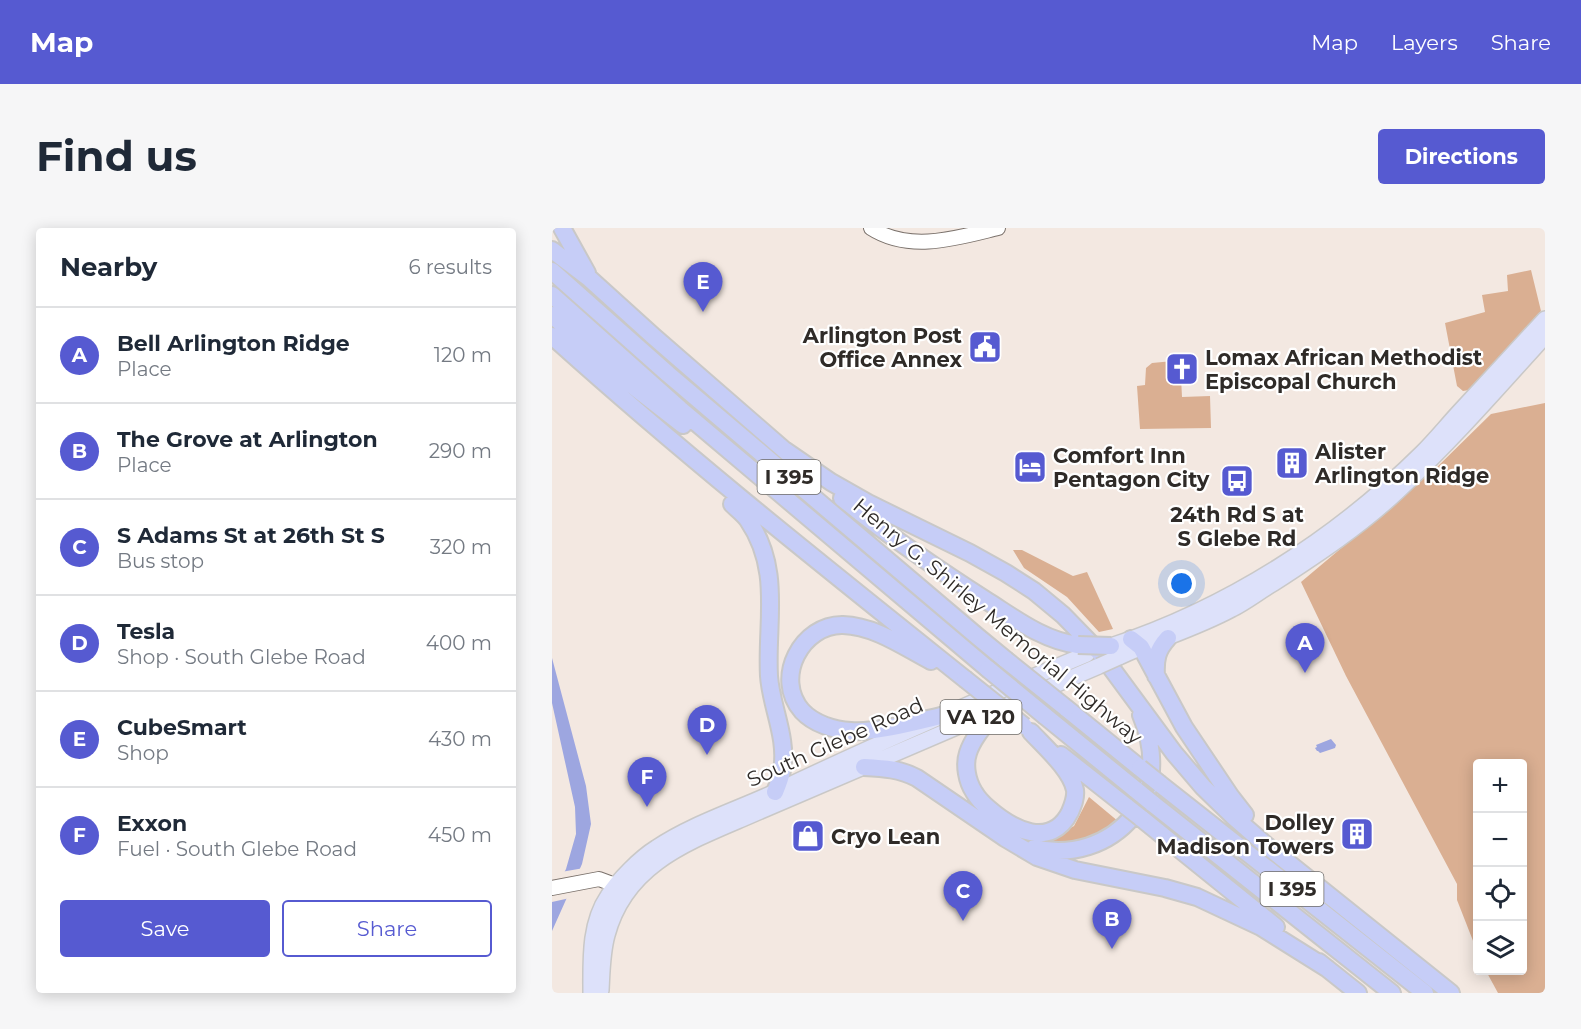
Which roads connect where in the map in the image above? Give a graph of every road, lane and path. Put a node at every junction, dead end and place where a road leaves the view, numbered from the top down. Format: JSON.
{"nodes":[{"id":1,"x":562,"y":228,"type":"edge"},
{"id":2,"x":871,"y":228,"type":"edge"},
{"id":3,"x":998,"y":228,"type":"edge"},
{"id":4,"x":552,"y":250,"type":"edge"},
{"id":5,"x":552,"y":271,"type":"edge"},
{"id":6,"x":584,"y":272,"type":"junction"},
{"id":7,"x":552,"y":295,"type":"edge"},
{"id":8,"x":1545,"y":319,"type":"edge"},
{"id":9,"x":557,"y":331,"type":"edge"},
{"id":10,"x":1545,"y":336,"type":"edge"},
{"id":11,"x":783,"y":449,"type":"junction"},
{"id":12,"x":723,"y":484,"type":"junction"},
{"id":13,"x":1168,"y":638,"type":"junction"},
{"id":14,"x":1136,"y":643,"type":"junction"},
{"id":15,"x":1083,"y":649,"type":"junction"},
{"id":16,"x":1115,"y":652,"type":"junction"},
{"id":17,"x":1156,"y":677,"type":"junction"},
{"id":18,"x":964,"y":679,"type":"junction"},
{"id":19,"x":1128,"y":688,"type":"junction"},
{"id":20,"x":996,"y":711,"type":"junction"},
{"id":21,"x":945,"y":715,"type":"junction"},
{"id":22,"x":1028,"y":729,"type":"junction"},
{"id":23,"x":864,"y":767,"type":"junction"},
{"id":24,"x":775,"y":792,"type":"junction"},
{"id":25,"x":1005,"y":838,"type":"junction"},
{"id":26,"x":1311,"y":881,"type":"junction"},
{"id":27,"x":622,"y":887,"type":"junction"},
{"id":28,"x":552,"y":888,"type":"edge"},
{"id":29,"x":1328,"y":969,"type":"junction"},
{"id":30,"x":591,"y":993,"type":"edge"},
{"id":31,"x":601,"y":993,"type":"edge"},
{"id":32,"x":1358,"y":993,"type":"edge"},
{"id":33,"x":1392,"y":993,"type":"edge"},
{"id":34,"x":1425,"y":993,"type":"edge"},
{"id":35,"x":1451,"y":993,"type":"edge"}],
"edges":[{"from":1,"to":6,"type":"highway"},
{"from":2,"to":3,"type":"main road"},
{"from":4,"to":6,"type":"highway"},
{"from":5,"to":34,"type":"highway","name":"Henry G. Shirley Memorial Highway","number":"I 395","bridge":true},
{"from":6,"to":11,"type":"highway"},
{"from":7,"to":9,"type":"highway"},
{"from":8,"to":14,"type":"main road","name":"South Glebe Road","number":"VA 120"},
{"from":9,"to":12,"type":"highway","number":"I 395"},
{"from":9,"to":33,"type":"highway","bridge":true},
{"from":10,"to":13,"type":"main road","name":"South Glebe Road","number":"VA 120"},
{"from":11,"to":15,"type":"highway"},
{"from":11,"to":19,"type":"highway"},
{"from":12,"to":18,"type":"highway","number":"I 395"},
{"from":12,"to":24,"type":"highway"},
{"from":13,"to":14,"type":"main road","name":"South Glebe Road","number":"VA 120"},
{"from":13,"to":17,"type":"highway"},
{"from":14,"to":16,"type":"main road","name":"South Glebe Road","number":"VA 120"},
{"from":14,"to":17,"type":"highway"},
{"from":15,"to":16,"type":"highway","bridge":true},
{"from":15,"to":21,"type":"main road","name":"South Glebe Road","number":"VA 120"},
{"from":16,"to":20,"type":"main road","name":"South Glebe Road","number":"VA 120","bridge":true},
{"from":17,"to":26,"type":"highway"},
{"from":18,"to":21,"type":"highway"},
{"from":18,"to":22,"type":"highway","number":"I 395","bridge":true},
{"from":19,"to":25,"type":"highway"},
{"from":19,"to":26,"type":"highway"},
{"from":20,"to":22,"type":"highway"},
{"from":20,"to":23,"type":"main road","name":"South Glebe Road","number":"VA 120"},
{"from":21,"to":24,"type":"main road","name":"South Glebe Road","number":"VA 120"},
{"from":22,"to":29,"type":"highway","number":"I 395","bridge":true},
{"from":23,"to":25,"type":"highway"},
{"from":23,"to":27,"type":"main road","name":"South Glebe Road","number":"VA 120"},
{"from":24,"to":27,"type":"main road","name":"South Glebe Road","number":"VA 120"},
{"from":25,"to":29,"type":"highway"},
{"from":26,"to":35,"type":"highway"},
{"from":27,"to":28,"type":"main road"},
{"from":27,"to":30,"type":"main road","name":"South Glebe Road","number":"VA 120"},
{"from":27,"to":31,"type":"main road","name":"South Glebe Road","number":"VA 120"},
{"from":29,"to":32,"type":"highway","number":"I 395"}]}
